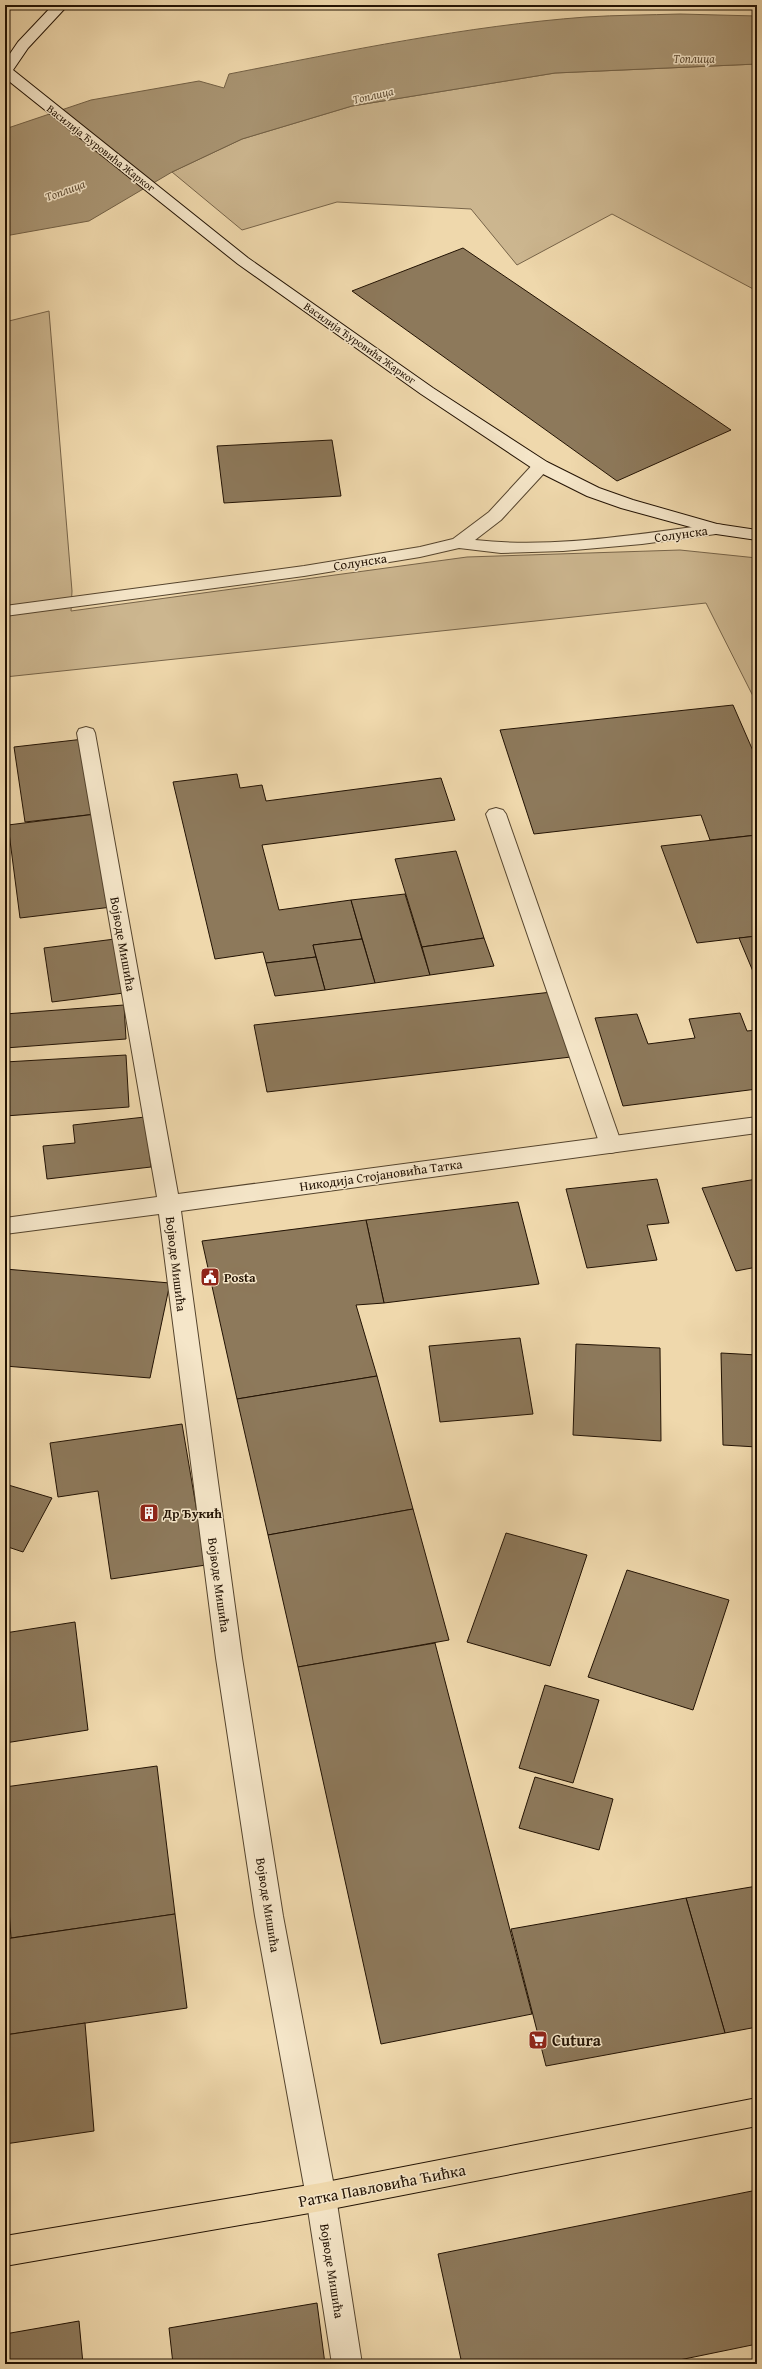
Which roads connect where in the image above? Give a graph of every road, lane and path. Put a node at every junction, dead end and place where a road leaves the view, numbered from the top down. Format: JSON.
{"nodes":[{"id":1,"x":61,"y":5,"type":"edge"},
{"id":2,"x":7,"y":73,"type":"edge"},
{"id":3,"x":541,"y":466,"type":"junction"},
{"id":4,"x":716,"y":529,"type":"junction"},
{"id":5,"x":757,"y":535,"type":"edge"},
{"id":6,"x":460,"y":543,"type":"junction"},
{"id":7,"x":5,"y":611,"type":"edge"},
{"id":8,"x":86,"y":733,"type":"dead end"},
{"id":9,"x":496,"y":814,"type":"dead end"},
{"id":10,"x":757,"y":1125,"type":"edge"},
{"id":11,"x":611,"y":1145,"type":"junction"},
{"id":12,"x":169,"y":1204,"type":"junction"},
{"id":13,"x":5,"y":1226,"type":"edge"},
{"id":14,"x":757,"y":2112,"type":"edge"},
{"id":15,"x":321,"y":2198,"type":"junction"},
{"id":16,"x":5,"y":2251,"type":"edge"},
{"id":17,"x":348,"y":2364,"type":"edge"}],
"edges":[{"from":1,"to":2,"type":"street"},
{"from":2,"to":3,"type":"street","name":"Василија Ђуровића Жарког"},
{"from":3,"to":4,"type":"street","name":"Василија Ђуровића Жарког"},
{"from":3,"to":6,"type":"street"},
{"from":4,"to":5,"type":"street","name":"Василија Ђуровића Жарког"},
{"from":4,"to":6,"type":"street","name":"Солунска"},
{"from":6,"to":7,"type":"street","name":"Солунска"},
{"from":8,"to":12,"type":"street","name":"Војводе Мишића"},
{"from":9,"to":11,"type":"street"},
{"from":10,"to":11,"type":"street","name":"Никодија Стојановића Татка"},
{"from":11,"to":12,"type":"street","name":"Никодија Стојановића Татка"},
{"from":12,"to":13,"type":"street","name":"Никодија Стојановића Татка"},
{"from":12,"to":15,"type":"street","name":"Војводе Мишића"},
{"from":14,"to":15,"type":"main road","name":"Ратка Павловића Ћићка"},
{"from":15,"to":16,"type":"main road","name":"Ратка Павловића Ћићка"},
{"from":15,"to":17,"type":"street","name":"Војводе Мишића"}]}
